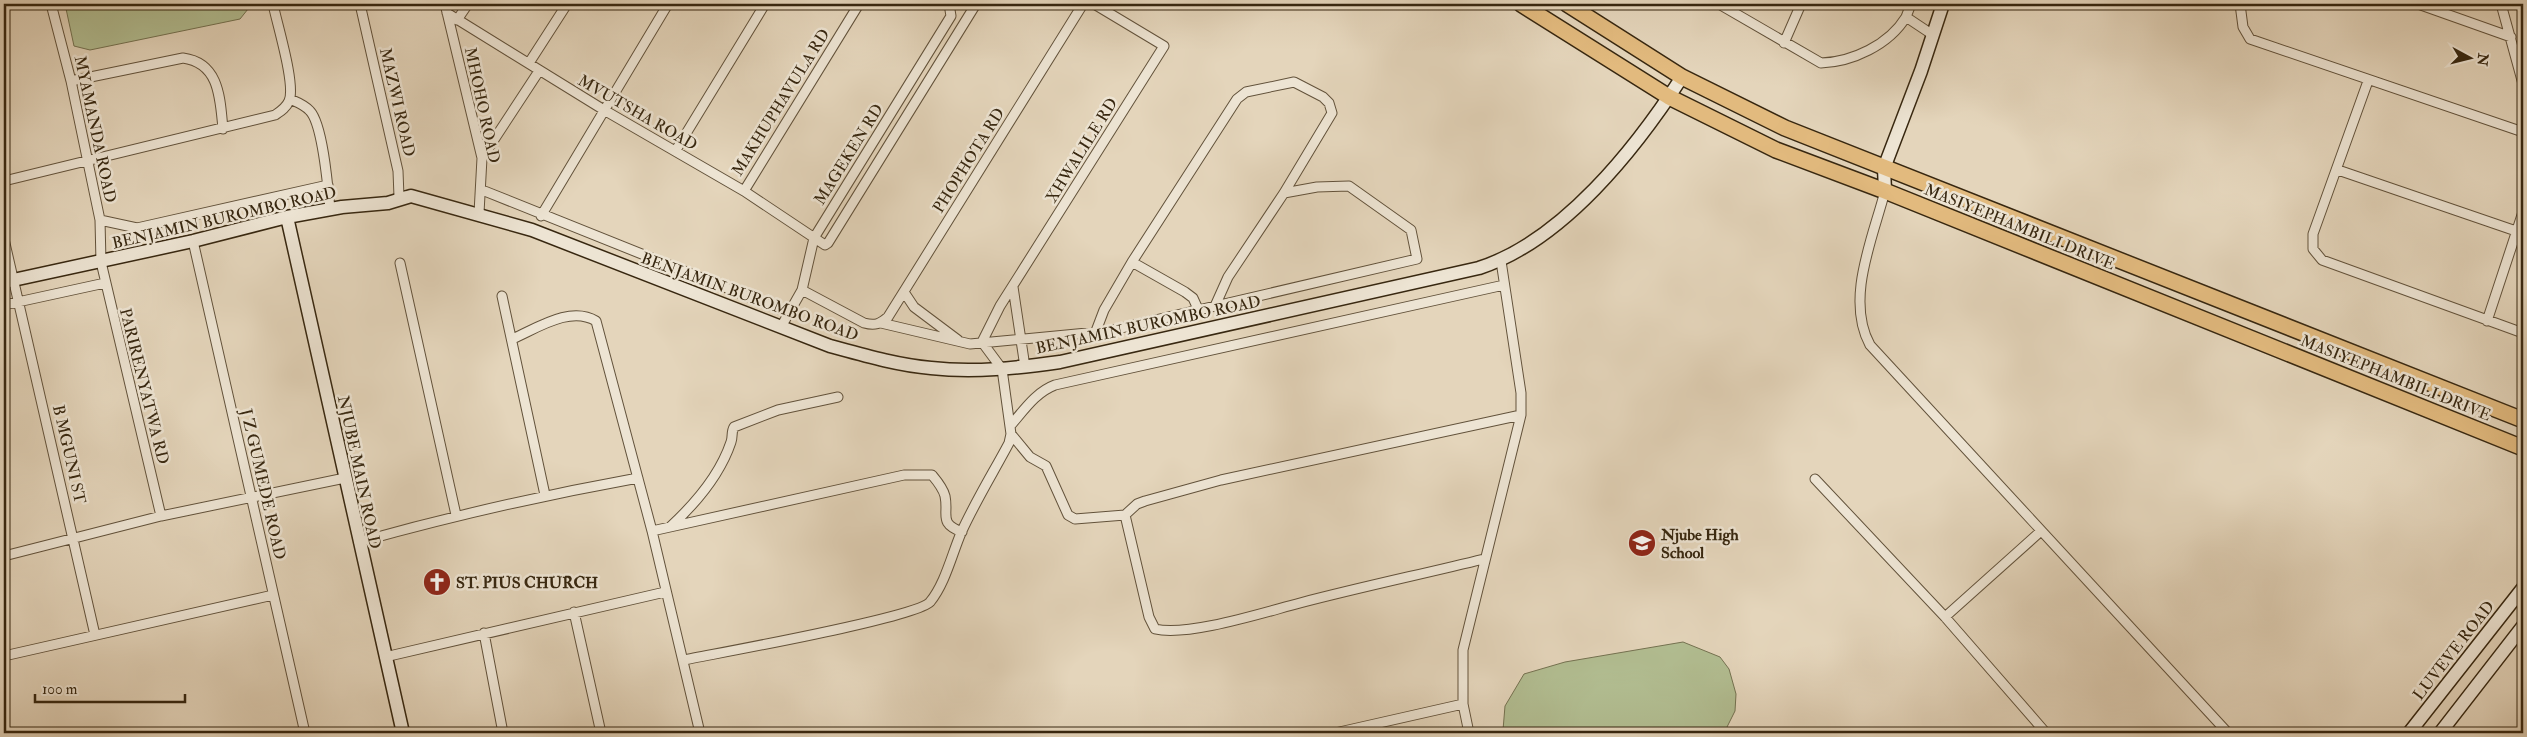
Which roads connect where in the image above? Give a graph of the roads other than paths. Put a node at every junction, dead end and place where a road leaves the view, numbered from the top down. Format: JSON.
{"nodes":[{"id":1,"x":51,"y":4,"type":"edge"},
{"id":2,"x":273,"y":4,"type":"edge"},
{"id":3,"x":360,"y":4,"type":"edge"},
{"id":4,"x":445,"y":4,"type":"edge"},
{"id":5,"x":468,"y":4,"type":"edge"},
{"id":6,"x":567,"y":4,"type":"edge"},
{"id":7,"x":668,"y":4,"type":"edge"},
{"id":8,"x":765,"y":4,"type":"edge"},
{"id":9,"x":858,"y":4,"type":"edge"},
{"id":10,"x":949,"y":4,"type":"edge"},
{"id":11,"x":976,"y":4,"type":"edge"},
{"id":12,"x":1083,"y":4,"type":"edge"},
{"id":13,"x":1094,"y":4,"type":"edge"},
{"id":14,"x":1521,"y":4,"type":"edge"},
{"id":15,"x":1567,"y":4,"type":"edge"},
{"id":16,"x":1719,"y":4,"type":"edge"},
{"id":17,"x":1801,"y":4,"type":"edge"},
{"id":18,"x":1911,"y":4,"type":"edge"},
{"id":19,"x":1943,"y":4,"type":"edge"},
{"id":20,"x":2240,"y":4,"type":"edge"},
{"id":21,"x":2418,"y":4,"type":"edge"},
{"id":22,"x":2501,"y":4,"type":"edge"},
{"id":23,"x":447,"y":13,"type":"junction"},
{"id":24,"x":1906,"y":17,"type":"junction"},
{"id":25,"x":457,"y":20,"type":"junction"},
{"id":26,"x":1933,"y":35,"type":"junction"},
{"id":27,"x":2511,"y":37,"type":"junction"},
{"id":28,"x":1784,"y":43,"type":"junction"},
{"id":29,"x":529,"y":63,"type":"junction"},
{"id":30,"x":539,"y":71,"type":"junction"},
{"id":31,"x":1682,"y":77,"type":"junction"},
{"id":32,"x":71,"y":81,"type":"junction"},
{"id":33,"x":2368,"y":81,"type":"junction"},
{"id":34,"x":2523,"y":84,"type":"edge"},
{"id":35,"x":1669,"y":97,"type":"junction"},
{"id":36,"x":290,"y":99,"type":"junction"},
{"id":37,"x":604,"y":110,"type":"junction"},
{"id":38,"x":223,"y":129,"type":"junction"},
{"id":39,"x":2523,"y":132,"type":"edge"},
{"id":40,"x":676,"y":150,"type":"junction"},
{"id":41,"x":482,"y":158,"type":"junction"},
{"id":42,"x":87,"y":162,"type":"junction"},
{"id":43,"x":1884,"y":168,"type":"junction"},
{"id":44,"x":2338,"y":170,"type":"junction"},
{"id":45,"x":4,"y":181,"type":"edge"},
{"id":46,"x":328,"y":185,"type":"junction"},
{"id":47,"x":482,"y":190,"type":"junction"},
{"id":48,"x":744,"y":191,"type":"junction"},
{"id":49,"x":1885,"y":191,"type":"junction"},
{"id":50,"x":1284,"y":193,"type":"junction"},
{"id":51,"x":411,"y":196,"type":"junction"},
{"id":52,"x":330,"y":209,"type":"junction"},
{"id":53,"x":2523,"y":212,"type":"edge"},
{"id":54,"x":479,"y":213,"type":"junction"},
{"id":55,"x":541,"y":216,"type":"junction"},
{"id":56,"x":287,"y":217,"type":"junction"},
{"id":57,"x":100,"y":220,"type":"junction"},
{"id":58,"x":2516,"y":231,"type":"junction"},
{"id":59,"x":814,"y":238,"type":"junction"},
{"id":60,"x":4,"y":239,"type":"edge"},
{"id":61,"x":193,"y":241,"type":"junction"},
{"id":62,"x":1501,"y":261,"type":"junction"},
{"id":63,"x":101,"y":262,"type":"junction"},
{"id":64,"x":1132,"y":262,"type":"junction"},
{"id":65,"x":400,"y":264,"type":"dead end"},
{"id":66,"x":8,"y":281,"type":"edge"},
{"id":67,"x":105,"y":283,"type":"junction"},
{"id":68,"x":1504,"y":285,"type":"junction"},
{"id":69,"x":1013,"y":288,"type":"junction"},
{"id":70,"x":802,"y":290,"type":"junction"},
{"id":71,"x":904,"y":292,"type":"junction"},
{"id":72,"x":502,"y":296,"type":"dead end"},
{"id":73,"x":18,"y":302,"type":"junction"},
{"id":74,"x":4,"y":304,"type":"edge"},
{"id":75,"x":1215,"y":306,"type":"junction"},
{"id":76,"x":1198,"y":309,"type":"junction"},
{"id":77,"x":789,"y":313,"type":"junction"},
{"id":78,"x":2487,"y":321,"type":"junction"},
{"id":79,"x":877,"y":324,"type":"junction"},
{"id":80,"x":782,"y":327,"type":"junction"},
{"id":81,"x":1096,"y":331,"type":"junction"},
{"id":82,"x":2523,"y":333,"type":"edge"},
{"id":83,"x":512,"y":339,"type":"junction"},
{"id":84,"x":1022,"y":339,"type":"junction"},
{"id":85,"x":962,"y":342,"type":"junction"},
{"id":86,"x":982,"y":342,"type":"junction"},
{"id":87,"x":1025,"y":367,"type":"junction"},
{"id":88,"x":1002,"y":369,"type":"junction"},
{"id":89,"x":838,"y":397,"type":"dead end"},
{"id":90,"x":1521,"y":415,"type":"junction"},
{"id":91,"x":2523,"y":420,"type":"edge"},
{"id":92,"x":1011,"y":430,"type":"junction"},
{"id":93,"x":2523,"y":448,"type":"edge"},
{"id":94,"x":345,"y":478,"type":"junction"},
{"id":95,"x":638,"y":478,"type":"junction"},
{"id":96,"x":1815,"y":479,"type":"dead end"},
{"id":97,"x":545,"y":495,"type":"junction"},
{"id":98,"x":251,"y":496,"type":"junction"},
{"id":99,"x":456,"y":515,"type":"junction"},
{"id":100,"x":1125,"y":515,"type":"junction"},
{"id":101,"x":161,"y":516,"type":"junction"},
{"id":102,"x":670,"y":527,"type":"junction"},
{"id":103,"x":2040,"y":530,"type":"junction"},
{"id":104,"x":652,"y":531,"type":"junction"},
{"id":105,"x":962,"y":532,"type":"junction"},
{"id":106,"x":75,"y":539,"type":"junction"},
{"id":107,"x":359,"y":542,"type":"junction"},
{"id":108,"x":4,"y":556,"type":"edge"},
{"id":109,"x":1484,"y":559,"type":"junction"},
{"id":110,"x":2523,"y":588,"type":"edge"},
{"id":111,"x":665,"y":592,"type":"junction"},
{"id":112,"x":273,"y":595,"type":"junction"},
{"id":113,"x":574,"y":612,"type":"junction"},
{"id":114,"x":1945,"y":617,"type":"junction"},
{"id":115,"x":2523,"y":626,"type":"edge"},
{"id":116,"x":484,"y":633,"type":"junction"},
{"id":117,"x":95,"y":636,"type":"junction"},
{"id":118,"x":4,"y":656,"type":"edge"},
{"id":119,"x":385,"y":657,"type":"junction"},
{"id":120,"x":684,"y":660,"type":"junction"},
{"id":121,"x":1463,"y":704,"type":"junction"},
{"id":122,"x":305,"y":733,"type":"edge"},
{"id":123,"x":403,"y":733,"type":"edge"},
{"id":124,"x":503,"y":733,"type":"edge"},
{"id":125,"x":600,"y":733,"type":"edge"},
{"id":126,"x":700,"y":733,"type":"edge"},
{"id":127,"x":1335,"y":733,"type":"edge"},
{"id":128,"x":1469,"y":733,"type":"edge"},
{"id":129,"x":2042,"y":733,"type":"edge"},
{"id":130,"x":2228,"y":733,"type":"edge"},
{"id":131,"x":2409,"y":733,"type":"edge"},
{"id":132,"x":2440,"y":733,"type":"edge"}],
"edges":[{"from":1,"to":32,"type":"street","name":"MYAMANDA ROAD"},
{"from":2,"to":36,"type":"street"},
{"from":3,"to":51,"type":"street","name":"MAZWI ROAD"},
{"from":4,"to":23,"type":"street","name":"MHOHO ROAD"},
{"from":5,"to":25,"type":"street"},
{"from":6,"to":29,"type":"street"},
{"from":7,"to":37,"type":"street"},
{"from":8,"to":40,"type":"street"},
{"from":9,"to":48,"type":"street","name":"MAKHUPHAVULA RD"},
{"from":10,"to":59,"type":"street","name":"MAGEKEN RD"},
{"from":11,"to":59,"type":"street"},
{"from":12,"to":71,"type":"street","name":"PHOPHOTA RD"},
{"from":13,"to":69,"type":"street","name":"XHWALILE RD"},
{"from":14,"to":35,"type":"main road","name":"MASIYEPHAMBILI DRIVE"},
{"from":15,"to":31,"type":"main road","name":"MASIYEPHAMBILI DRIVE"},
{"from":16,"to":28,"type":"street"},
{"from":17,"to":28,"type":"street"},
{"from":18,"to":24,"type":"street"},
{"from":19,"to":26,"type":"street"},
{"from":20,"to":33,"type":"street"},
{"from":21,"to":27,"type":"street"},
{"from":22,"to":27,"type":"street"},
{"from":23,"to":25,"type":"street","name":"MVUTSHA ROAD"},
{"from":23,"to":41,"type":"street","name":"MHOHO ROAD"},
{"from":24,"to":26,"type":"street"},
{"from":24,"to":28,"type":"street"},
{"from":25,"to":29,"type":"street","name":"MVUTSHA ROAD"},
{"from":26,"to":43,"type":"street"},
{"from":27,"to":34,"type":"street"},
{"from":29,"to":30,"type":"street","name":"MVUTSHA ROAD"},
{"from":30,"to":37,"type":"street","name":"MVUTSHA ROAD"},
{"from":30,"to":41,"type":"street"},
{"from":31,"to":35,"type":"street","name":"BENJAMIN BUROMBO ROAD"},
{"from":31,"to":43,"type":"main road","name":"MASIYEPHAMBILI DRIVE"},
{"from":32,"to":38,"type":"street"},
{"from":32,"to":42,"type":"street","name":"MYAMANDA ROAD"},
{"from":33,"to":39,"type":"street"},
{"from":33,"to":44,"type":"street"},
{"from":35,"to":49,"type":"main road","name":"MASIYEPHAMBILI DRIVE"},
{"from":35,"to":62,"type":"street","name":"BENJAMIN BUROMBO ROAD"},
{"from":36,"to":38,"type":"street"},
{"from":36,"to":46,"type":"street"},
{"from":37,"to":40,"type":"street","name":"MVUTSHA ROAD"},
{"from":37,"to":55,"type":"street"},
{"from":38,"to":42,"type":"street"},
{"from":40,"to":48,"type":"street","name":"MVUTSHA ROAD"},
{"from":41,"to":47,"type":"street","name":"MHOHO ROAD"},
{"from":42,"to":45,"type":"street"},
{"from":42,"to":57,"type":"street","name":"MYAMANDA ROAD"},
{"from":43,"to":49,"type":"street"},
{"from":43,"to":91,"type":"main road","name":"MASIYEPHAMBILI DRIVE"},
{"from":44,"to":58,"type":"street"},
{"from":44,"to":78,"type":"street"},
{"from":46,"to":52,"type":"street"},
{"from":46,"to":57,"type":"street"},
{"from":47,"to":54,"type":"street","name":"MHOHO ROAD"},
{"from":47,"to":55,"type":"street"},
{"from":48,"to":59,"type":"street","name":"MVUTSHA ROAD"},
{"from":49,"to":93,"type":"main road","name":"MASIYEPHAMBILI DRIVE"},
{"from":49,"to":103,"type":"street"},
{"from":50,"to":64,"type":"street"},
{"from":50,"to":75,"type":"street"},
{"from":50,"to":75,"type":"street"},
{"from":51,"to":52,"type":"street","name":"BENJAMIN BUROMBO ROAD"},
{"from":51,"to":54,"type":"street","name":"BENJAMIN BUROMBO ROAD"},
{"from":52,"to":56,"type":"street","name":"BENJAMIN BUROMBO ROAD"},
{"from":53,"to":58,"type":"street"},
{"from":54,"to":80,"type":"street","name":"BENJAMIN BUROMBO ROAD"},
{"from":55,"to":77,"type":"street"},
{"from":56,"to":61,"type":"street","name":"BENJAMIN BUROMBO ROAD"},
{"from":56,"to":94,"type":"street","name":"NJUBE MAIN ROAD"},
{"from":57,"to":63,"type":"street","name":"MYAMANDA ROAD"},
{"from":58,"to":78,"type":"street"},
{"from":59,"to":70,"type":"street","name":"MAGEKEN RD"},
{"from":60,"to":66,"type":"street","name":"B MGUNI ST"},
{"from":61,"to":63,"type":"street","name":"BENJAMIN BUROMBO ROAD"},
{"from":61,"to":98,"type":"street","name":"J Z GUMEDE ROAD"},
{"from":62,"to":68,"type":"street"},
{"from":62,"to":87,"type":"street","name":"BENJAMIN BUROMBO ROAD"},
{"from":63,"to":66,"type":"street","name":"BENJAMIN BUROMBO ROAD"},
{"from":63,"to":67,"type":"street","name":"PARIRENYATWA RD"},
{"from":64,"to":76,"type":"street"},
{"from":64,"to":81,"type":"street"},
{"from":65,"to":99,"type":"street"},
{"from":66,"to":73,"type":"street","name":"B MGUNI ST"},
{"from":67,"to":73,"type":"street"},
{"from":67,"to":101,"type":"street","name":"PARIRENYATWA RD"},
{"from":68,"to":90,"type":"street"},
{"from":68,"to":92,"type":"street"},
{"from":69,"to":84,"type":"street"},
{"from":69,"to":86,"type":"street","name":"XHWALILE RD"},
{"from":70,"to":77,"type":"street","name":"MAGEKEN RD"},
{"from":70,"to":79,"type":"street"},
{"from":71,"to":79,"type":"street","name":"PHOPHOTA RD"},
{"from":71,"to":85,"type":"street"},
{"from":72,"to":83,"type":"street"},
{"from":73,"to":74,"type":"street"},
{"from":73,"to":106,"type":"street","name":"B MGUNI ST"},
{"from":75,"to":76,"type":"street"},
{"from":76,"to":81,"type":"street"},
{"from":77,"to":80,"type":"street","name":"MAGEKEN RD"},
{"from":78,"to":82,"type":"street"},
{"from":79,"to":85,"type":"street"},
{"from":80,"to":88,"type":"street","name":"BENJAMIN BUROMBO ROAD"},
{"from":81,"to":84,"type":"street"},
{"from":83,"to":95,"type":"street"},
{"from":83,"to":97,"type":"street"},
{"from":84,"to":86,"type":"street"},
{"from":84,"to":87,"type":"street"},
{"from":85,"to":86,"type":"street"},
{"from":86,"to":88,"type":"street"},
{"from":87,"to":88,"type":"street","name":"BENJAMIN BUROMBO ROAD"},
{"from":88,"to":92,"type":"street"},
{"from":89,"to":102,"type":"street"},
{"from":90,"to":100,"type":"street"},
{"from":90,"to":109,"type":"street"},
{"from":92,"to":100,"type":"street"},
{"from":92,"to":105,"type":"street"},
{"from":94,"to":98,"type":"street"},
{"from":94,"to":107,"type":"street","name":"NJUBE MAIN ROAD"},
{"from":95,"to":97,"type":"street"},
{"from":95,"to":104,"type":"street"},
{"from":96,"to":114,"type":"street"},
{"from":97,"to":99,"type":"street"},
{"from":98,"to":101,"type":"street"},
{"from":98,"to":112,"type":"street","name":"J Z GUMEDE ROAD"},
{"from":99,"to":107,"type":"street"},
{"from":100,"to":109,"type":"street"},
{"from":101,"to":106,"type":"street"},
{"from":102,"to":104,"type":"street"},
{"from":102,"to":105,"type":"street"},
{"from":103,"to":114,"type":"street"},
{"from":103,"to":130,"type":"street"},
{"from":104,"to":111,"type":"street"},
{"from":105,"to":120,"type":"street"},
{"from":106,"to":108,"type":"street"},
{"from":106,"to":117,"type":"street","name":"B MGUNI ST"},
{"from":107,"to":119,"type":"street","name":"NJUBE MAIN ROAD"},
{"from":109,"to":121,"type":"street"},
{"from":110,"to":131,"type":"street","name":"LUVEVE ROAD"},
{"from":111,"to":113,"type":"street"},
{"from":111,"to":120,"type":"street"},
{"from":112,"to":117,"type":"street"},
{"from":112,"to":122,"type":"street","name":"J Z GUMEDE ROAD"},
{"from":113,"to":116,"type":"street"},
{"from":113,"to":125,"type":"street"},
{"from":114,"to":129,"type":"street"},
{"from":115,"to":132,"type":"street"},
{"from":116,"to":119,"type":"street"},
{"from":116,"to":124,"type":"street"},
{"from":117,"to":118,"type":"street"},
{"from":119,"to":123,"type":"street","name":"NJUBE MAIN ROAD"},
{"from":120,"to":126,"type":"street"},
{"from":121,"to":127,"type":"street"},
{"from":121,"to":128,"type":"street"}]}
